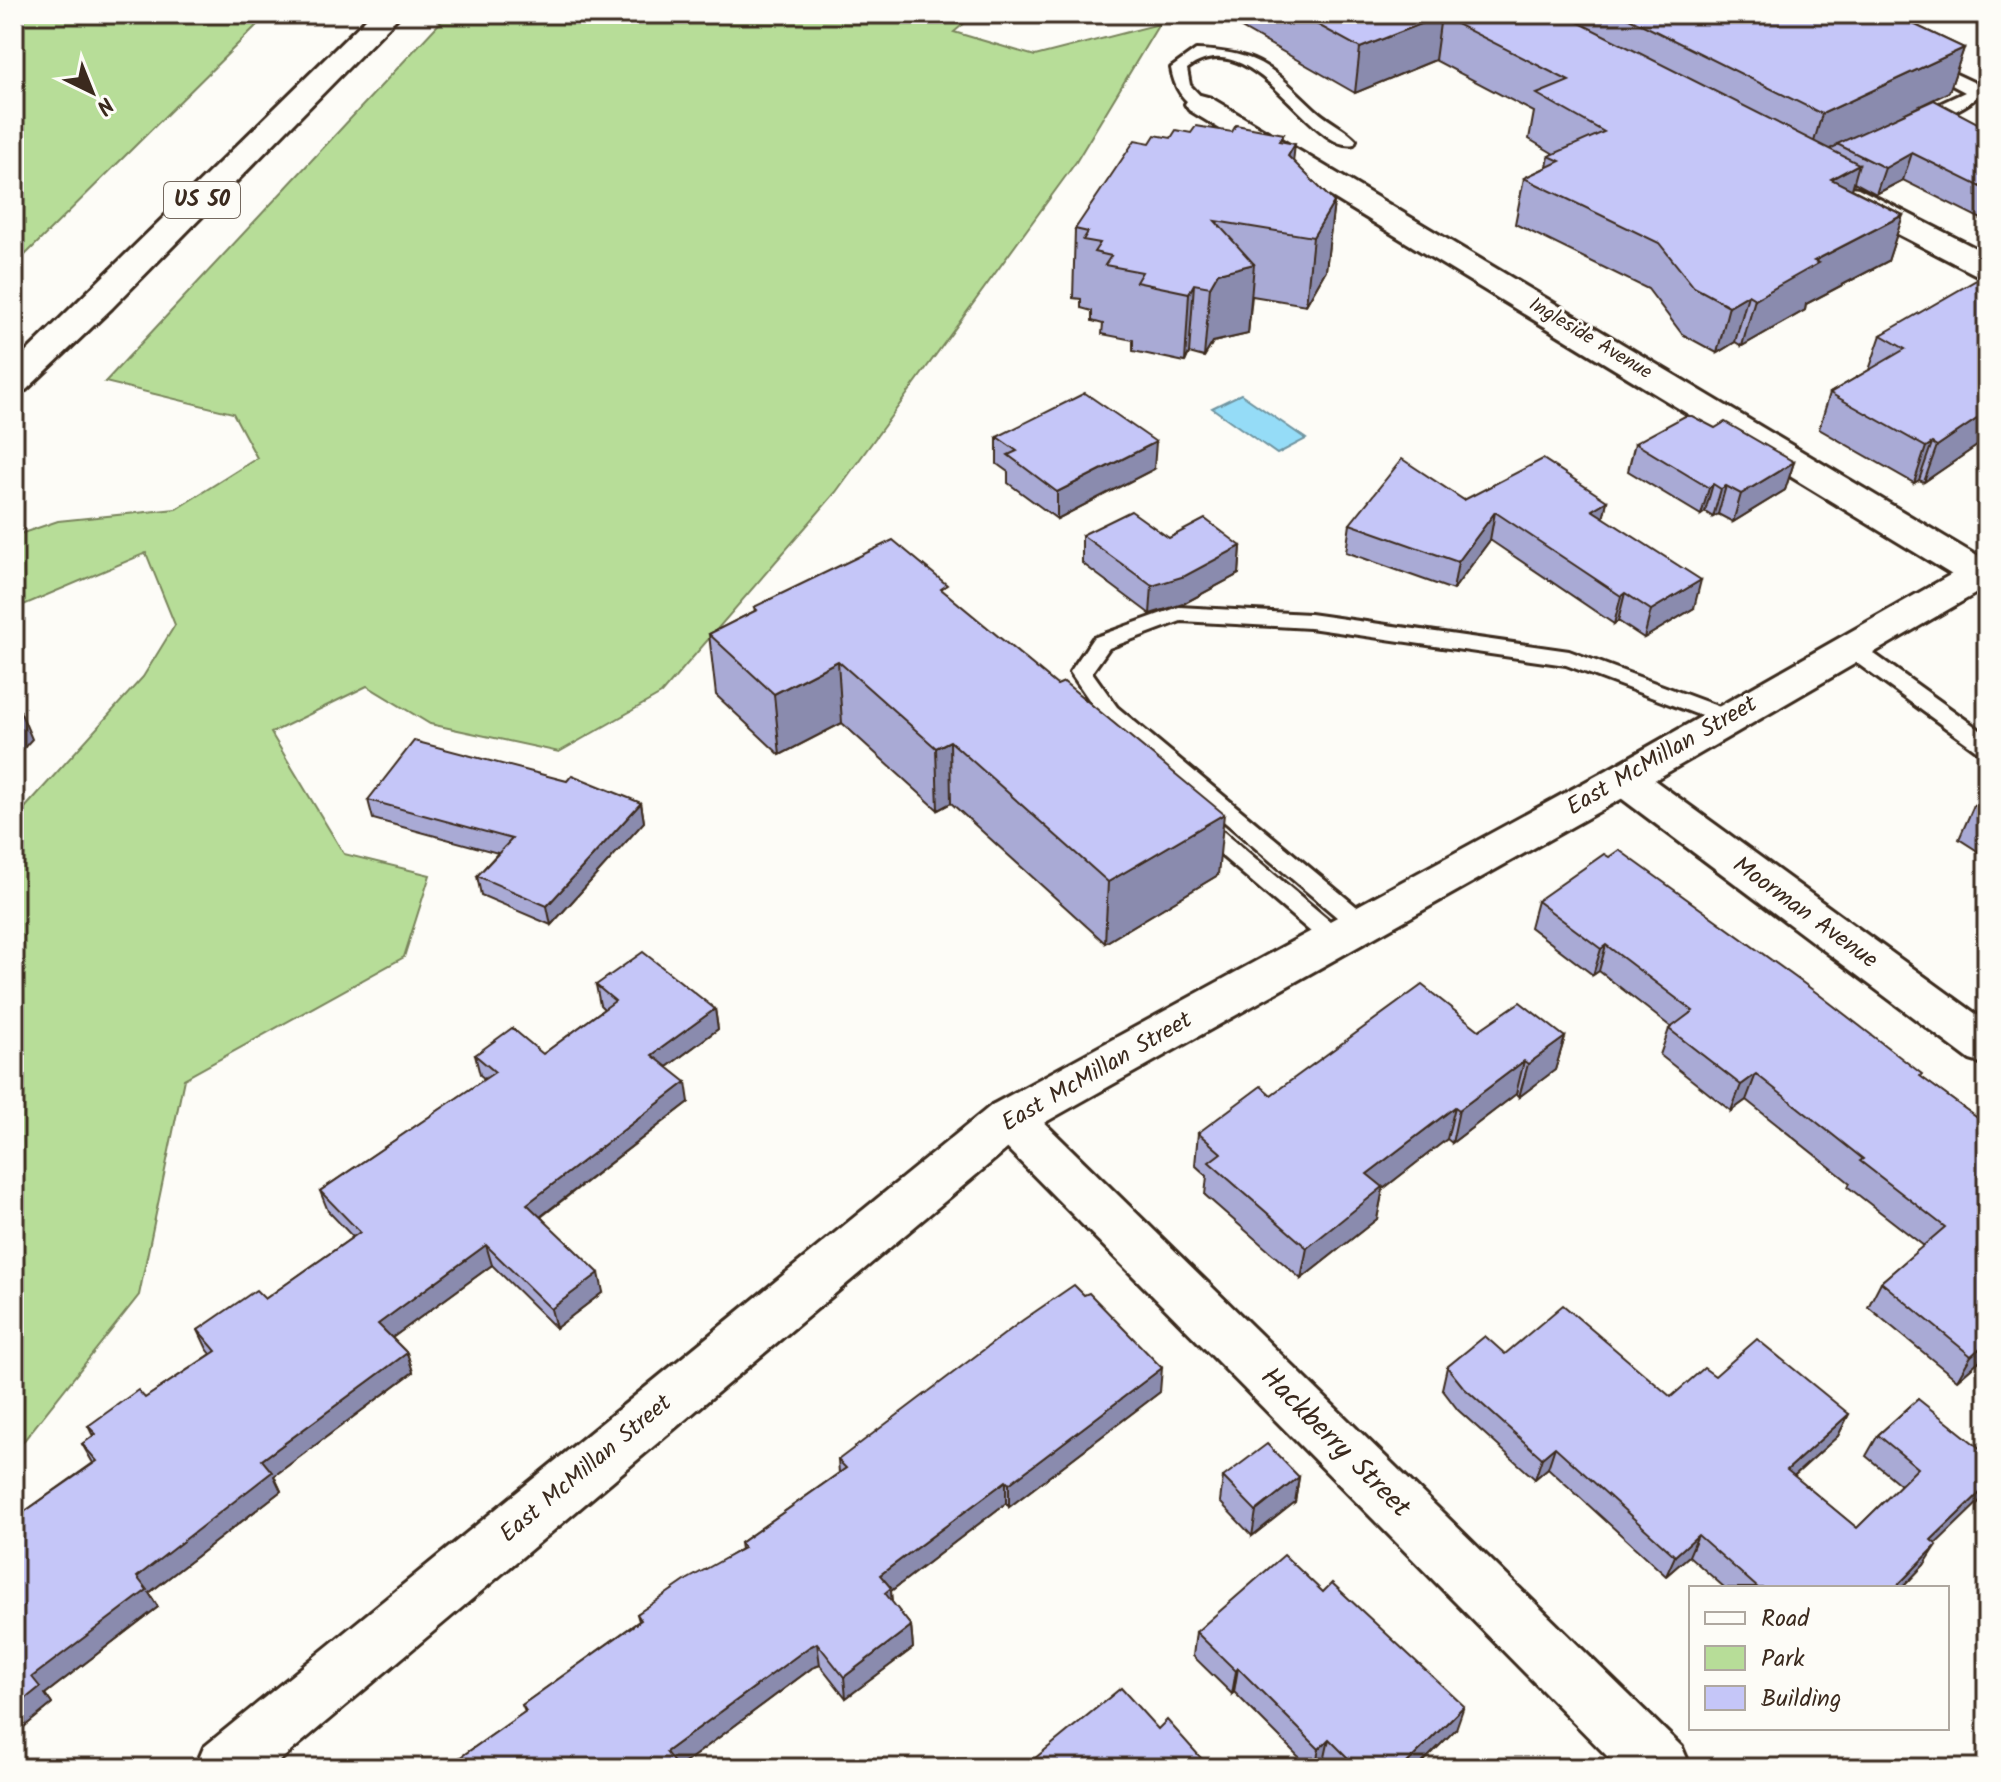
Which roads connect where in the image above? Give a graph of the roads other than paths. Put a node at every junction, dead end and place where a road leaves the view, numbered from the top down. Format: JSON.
{"nodes":[{"id":1,"x":387,"y":14,"type":"edge"},
{"id":2,"x":1903,"y":55,"type":"edge"},
{"id":3,"x":1200,"y":104,"type":"joint"},
{"id":4,"x":1901,"y":128,"type":"edge"},
{"id":5,"x":1348,"y":140,"type":"dead end"},
{"id":6,"x":1817,"y":179,"type":"edge"},
{"id":7,"x":1987,"y":267,"type":"edge"},
{"id":8,"x":14,"y":383,"type":"edge"},
{"id":9,"x":1984,"y":573,"type":"edge"},
{"id":10,"x":1851,"y":648,"type":"junction"},
{"id":11,"x":1728,"y":718,"type":"junction"},
{"id":12,"x":1987,"y":746,"type":"edge"},
{"id":13,"x":1624,"y":779,"type":"junction"},
{"id":14,"x":1179,"y":806,"type":"edge"},
{"id":15,"x":1347,"y":930,"type":"junction"},
{"id":16,"x":1987,"y":1047,"type":"edge"},
{"id":17,"x":1009,"y":1119,"type":"junction"},
{"id":18,"x":225,"y":1768,"type":"edge"},
{"id":19,"x":1661,"y":1768,"type":"edge"}],
"edges":[{"from":1,"to":8,"type":"main road","number":"US 50"},
{"from":2,"to":4,"type":"lane"},
{"from":3,"to":5,"type":"lane"},
{"from":3,"to":9,"type":"main road","name":"Ingleside Avenue"},
{"from":6,"to":7,"type":"main road"},
{"from":9,"to":10,"type":"main road","name":"East McMillan Street"},
{"from":10,"to":11,"type":"main road","name":"East McMillan Street"},
{"from":10,"to":12,"type":"lane"},
{"from":11,"to":13,"type":"main road","name":"East McMillan Street"},
{"from":11,"to":15,"type":"lane"},
{"from":13,"to":15,"type":"main road","name":"East McMillan Street"},
{"from":13,"to":16,"type":"main road","name":"Moorman Avenue"},
{"from":14,"to":15,"type":"lane"},
{"from":15,"to":17,"type":"main road","name":"East McMillan Street"},
{"from":17,"to":18,"type":"main road","name":"East McMillan Street"},
{"from":17,"to":19,"type":"main road","name":"Hackberry Street"}]}
